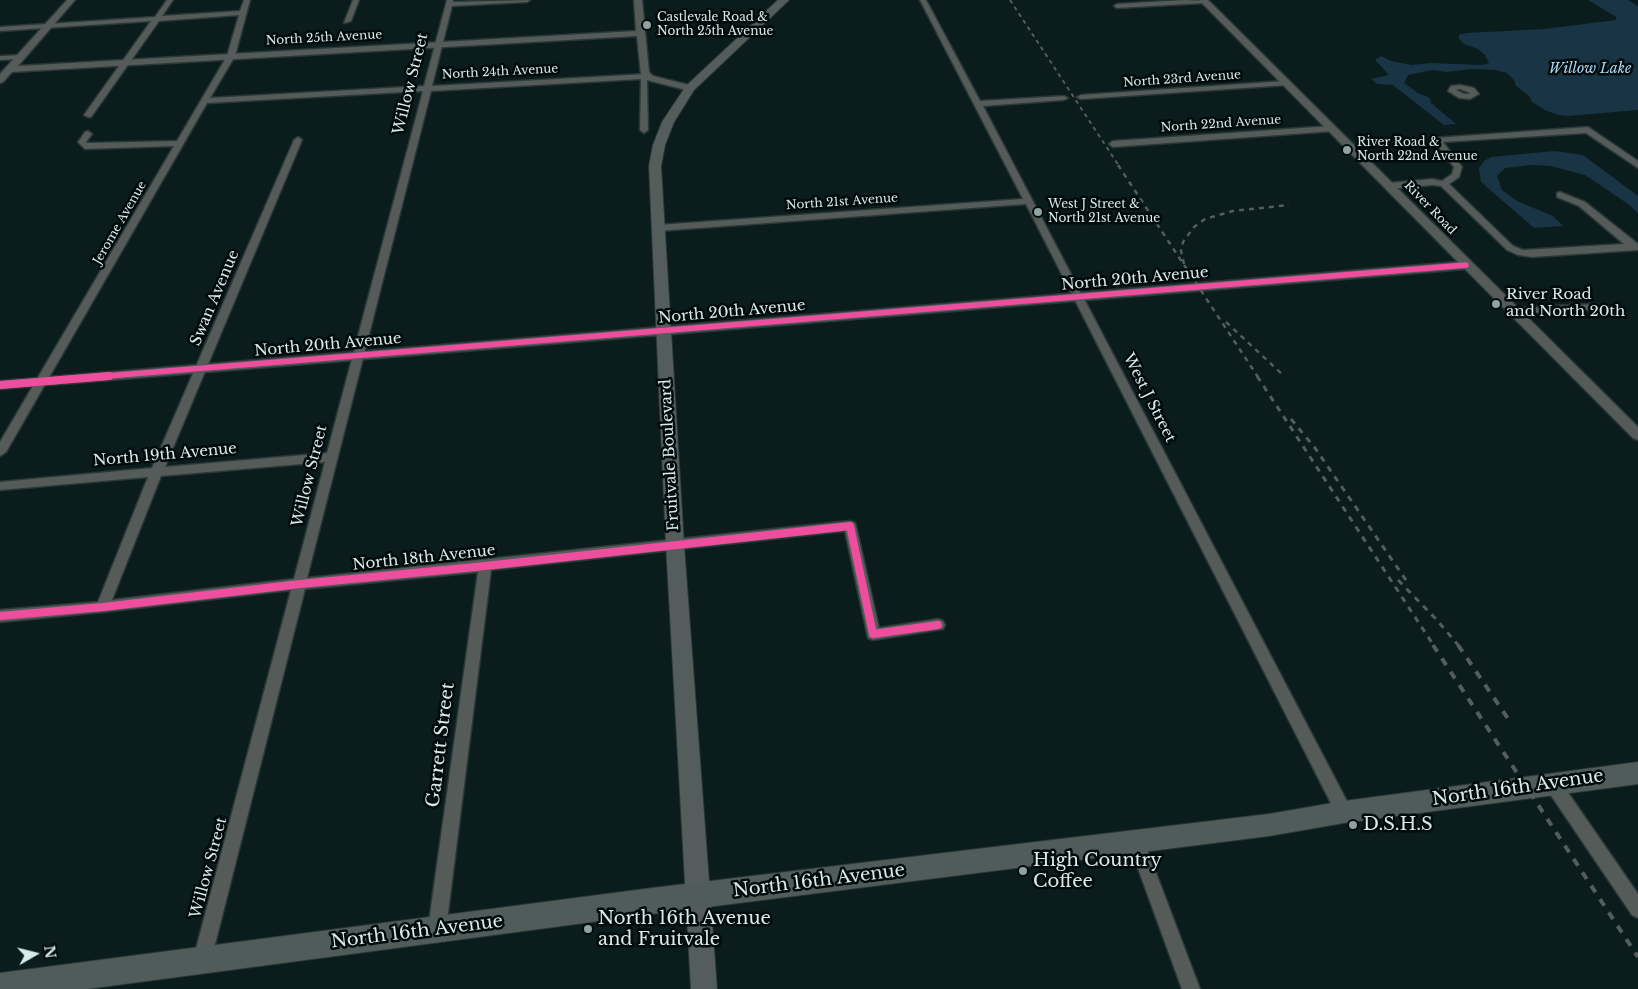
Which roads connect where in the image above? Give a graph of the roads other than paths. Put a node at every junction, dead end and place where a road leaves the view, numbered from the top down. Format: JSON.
{"nodes":[{"id":1,"x":72,"y":0,"type":"edge"},
{"id":2,"x":170,"y":0,"type":"edge"},
{"id":3,"x":247,"y":0,"type":"edge"},
{"id":4,"x":356,"y":0,"type":"edge"},
{"id":5,"x":527,"y":0,"type":"edge"},
{"id":6,"x":638,"y":0,"type":"edge"},
{"id":7,"x":784,"y":0,"type":"edge"},
{"id":8,"x":923,"y":0,"type":"edge"},
{"id":9,"x":1203,"y":0,"type":"edge"},
{"id":10,"x":449,"y":2,"type":"edge"},
{"id":11,"x":1116,"y":6,"type":"dead end"},
{"id":12,"x":242,"y":13,"type":"junction"},
{"id":13,"x":158,"y":18,"type":"junction"},
{"id":14,"x":347,"y":20,"type":"dead end"},
{"id":15,"x":49,"y":26,"type":"junction"},
{"id":16,"x":0,"y":29,"type":"edge"},
{"id":17,"x":640,"y":33,"type":"junction"},
{"id":18,"x":437,"y":44,"type":"junction"},
{"id":19,"x":231,"y":56,"type":"junction"},
{"id":20,"x":21,"y":57,"type":"junction"},
{"id":21,"x":0,"y":58,"type":"edge"},
{"id":22,"x":125,"y":62,"type":"junction"},
{"id":23,"x":10,"y":69,"type":"junction"},
{"id":24,"x":646,"y":76,"type":"junction"},
{"id":25,"x":0,"y":80,"type":"edge"},
{"id":26,"x":1285,"y":83,"type":"junction"},
{"id":27,"x":690,"y":88,"type":"junction"},
{"id":28,"x":427,"y":89,"type":"junction"},
{"id":29,"x":1080,"y":97,"type":"dead end"},
{"id":30,"x":1064,"y":98,"type":"dead end"},
{"id":31,"x":206,"y":101,"type":"junction"},
{"id":32,"x":978,"y":104,"type":"junction"},
{"id":33,"x":88,"y":115,"type":"dead end"},
{"id":34,"x":1331,"y":129,"type":"junction"},
{"id":35,"x":644,"y":130,"type":"dead end"},
{"id":36,"x":88,"y":134,"type":"dead end"},
{"id":37,"x":298,"y":140,"type":"dead end"},
{"id":38,"x":181,"y":143,"type":"junction"},
{"id":39,"x":1113,"y":144,"type":"dead end"},
{"id":40,"x":1638,"y":165,"type":"edge"},
{"id":41,"x":1444,"y":184,"type":"junction"},
{"id":42,"x":1389,"y":186,"type":"junction"},
{"id":43,"x":1560,"y":195,"type":"dead end"},
{"id":44,"x":1028,"y":201,"type":"junction"},
{"id":45,"x":658,"y":228,"type":"junction"},
{"id":46,"x":1635,"y":247,"type":"edge"},
{"id":47,"x":1466,"y":265,"type":"junction"},
{"id":48,"x":1079,"y":297,"type":"junction"},
{"id":49,"x":1596,"y":307,"type":"dead end"},
{"id":50,"x":1514,"y":311,"type":"junction"},
{"id":51,"x":663,"y":332,"type":"junction"},
{"id":52,"x":357,"y":356,"type":"junction"},
{"id":53,"x":200,"y":369,"type":"junction"},
{"id":54,"x":42,"y":381,"type":"junction"},
{"id":55,"x":0,"y":385,"type":"edge"},
{"id":56,"x":1638,"y":434,"type":"edge"},
{"id":57,"x":0,"y":452,"type":"edge"},
{"id":58,"x":332,"y":457,"type":"junction"},
{"id":59,"x":156,"y":472,"type":"junction"},
{"id":60,"x":0,"y":486,"type":"edge"},
{"id":61,"x":675,"y":545,"type":"junction"},
{"id":62,"x":485,"y":566,"type":"junction"},
{"id":63,"x":300,"y":584,"type":"junction"},
{"id":64,"x":103,"y":607,"type":"junction"},
{"id":65,"x":0,"y":616,"type":"edge"},
{"id":66,"x":938,"y":625,"type":"dead end"},
{"id":67,"x":1638,"y":773,"type":"edge"},
{"id":68,"x":1552,"y":783,"type":"junction"},
{"id":69,"x":1344,"y":812,"type":"junction"},
{"id":70,"x":1136,"y":841,"type":"junction"},
{"id":71,"x":699,"y":896,"type":"junction"},
{"id":72,"x":1638,"y":909,"type":"edge"},
{"id":73,"x":437,"y":929,"type":"junction"},
{"id":74,"x":202,"y":960,"type":"junction"},
{"id":75,"x":0,"y":987,"type":"edge"},
{"id":76,"x":704,"y":989,"type":"edge"},
{"id":77,"x":1191,"y":989,"type":"edge"}],
"edges":[{"from":1,"to":15,"type":"street"},
{"from":2,"to":13,"type":"street"},
{"from":3,"to":12,"type":"street","name":"Jerome Avenue"},
{"from":4,"to":14,"type":"street"},
{"from":5,"to":10,"type":"street"},
{"from":6,"to":17,"type":"street"},
{"from":7,"to":27,"type":"main road","name":"Fruitvale Boulevard"},
{"from":8,"to":32,"type":"street","name":"West J Street"},
{"from":9,"to":11,"type":"street"},
{"from":9,"to":26,"type":"street","name":"River Road"},
{"from":10,"to":18,"type":"street","name":"Willow Street"},
{"from":12,"to":13,"type":"street"},
{"from":12,"to":19,"type":"street","name":"Jerome Avenue"},
{"from":13,"to":15,"type":"street"},
{"from":13,"to":22,"type":"street"},
{"from":15,"to":16,"type":"street"},
{"from":15,"to":20,"type":"street"},
{"from":17,"to":18,"type":"street","name":"North 25th Avenue"},
{"from":17,"to":24,"type":"street"},
{"from":18,"to":19,"type":"street","name":"North 25th Avenue"},
{"from":18,"to":28,"type":"street","name":"Willow Street"},
{"from":19,"to":22,"type":"street","name":"North 25th Avenue"},
{"from":19,"to":31,"type":"street","name":"Jerome Avenue"},
{"from":20,"to":21,"type":"street"},
{"from":20,"to":23,"type":"street"},
{"from":22,"to":23,"type":"street","name":"North 25th Avenue"},
{"from":22,"to":33,"type":"street"},
{"from":23,"to":25,"type":"street"},
{"from":24,"to":27,"type":"street"},
{"from":24,"to":28,"type":"street","name":"North 24th Avenue"},
{"from":24,"to":35,"type":"street"},
{"from":26,"to":29,"type":"street","name":"North 23rd Avenue"},
{"from":26,"to":34,"type":"street","name":"River Road"},
{"from":27,"to":45,"type":"main road","name":"Fruitvale Boulevard"},
{"from":28,"to":31,"type":"street","name":"North 24th Avenue"},
{"from":28,"to":52,"type":"street","name":"Willow Street"},
{"from":30,"to":32,"type":"street"},
{"from":31,"to":38,"type":"street","name":"Jerome Avenue"},
{"from":32,"to":44,"type":"street","name":"West J Street"},
{"from":34,"to":39,"type":"street","name":"North 22nd Avenue"},
{"from":34,"to":42,"type":"street","name":"River Road"},
{"from":36,"to":38,"type":"street"},
{"from":37,"to":53,"type":"street","name":"Swan Avenue"},
{"from":38,"to":54,"type":"street","name":"Jerome Avenue"},
{"from":40,"to":41,"type":"street"},
{"from":41,"to":42,"type":"street"},
{"from":41,"to":46,"type":"street"},
{"from":42,"to":47,"type":"street","name":"River Road"},
{"from":43,"to":46,"type":"street"},
{"from":44,"to":45,"type":"street","name":"North 21st Avenue"},
{"from":44,"to":48,"type":"street","name":"West J Street"},
{"from":45,"to":51,"type":"main road","name":"Fruitvale Boulevard"},
{"from":47,"to":48,"type":"street","name":"North 20th Avenue"},
{"from":47,"to":50,"type":"street","name":"River Road"},
{"from":48,"to":51,"type":"street","name":"North 20th Avenue"},
{"from":48,"to":69,"type":"street","name":"West J Street"},
{"from":49,"to":50,"type":"street"},
{"from":50,"to":56,"type":"street","name":"River Road"},
{"from":51,"to":52,"type":"street","name":"North 20th Avenue"},
{"from":51,"to":61,"type":"main road","name":"Fruitvale Boulevard"},
{"from":52,"to":53,"type":"street","name":"North 20th Avenue"},
{"from":52,"to":58,"type":"street","name":"Willow Street"},
{"from":53,"to":54,"type":"street","name":"North 20th Avenue"},
{"from":53,"to":59,"type":"street","name":"Swan Avenue"},
{"from":54,"to":55,"type":"street","name":"North 20th Avenue"},
{"from":54,"to":57,"type":"street","name":"Jerome Avenue"},
{"from":58,"to":59,"type":"street","name":"North 19th Avenue"},
{"from":58,"to":63,"type":"street","name":"Willow Street"},
{"from":59,"to":60,"type":"street","name":"North 19th Avenue"},
{"from":59,"to":64,"type":"street","name":"Swan Avenue"},
{"from":61,"to":62,"type":"street","name":"North 18th Avenue"},
{"from":61,"to":66,"type":"street","name":"North 18th Avenue"},
{"from":61,"to":71,"type":"main road","name":"Fruitvale Boulevard"},
{"from":62,"to":63,"type":"street","name":"North 18th Avenue"},
{"from":62,"to":73,"type":"street","name":"Garrett Street"},
{"from":63,"to":64,"type":"street","name":"North 18th Avenue"},
{"from":63,"to":74,"type":"street","name":"Willow Street"},
{"from":64,"to":65,"type":"street","name":"North 18th Avenue"},
{"from":67,"to":68,"type":"main road","name":"North 16th Avenue"},
{"from":68,"to":69,"type":"main road","name":"North 16th Avenue"},
{"from":68,"to":72,"type":"street"},
{"from":69,"to":70,"type":"main road","name":"North 16th Avenue"},
{"from":70,"to":71,"type":"main road","name":"North 16th Avenue"},
{"from":70,"to":77,"type":"street"},
{"from":71,"to":73,"type":"main road","name":"North 16th Avenue"},
{"from":71,"to":76,"type":"main road","name":"Fruitvale Boulevard"},
{"from":73,"to":74,"type":"main road","name":"North 16th Avenue"},
{"from":74,"to":75,"type":"main road","name":"North 16th Avenue"}]}
